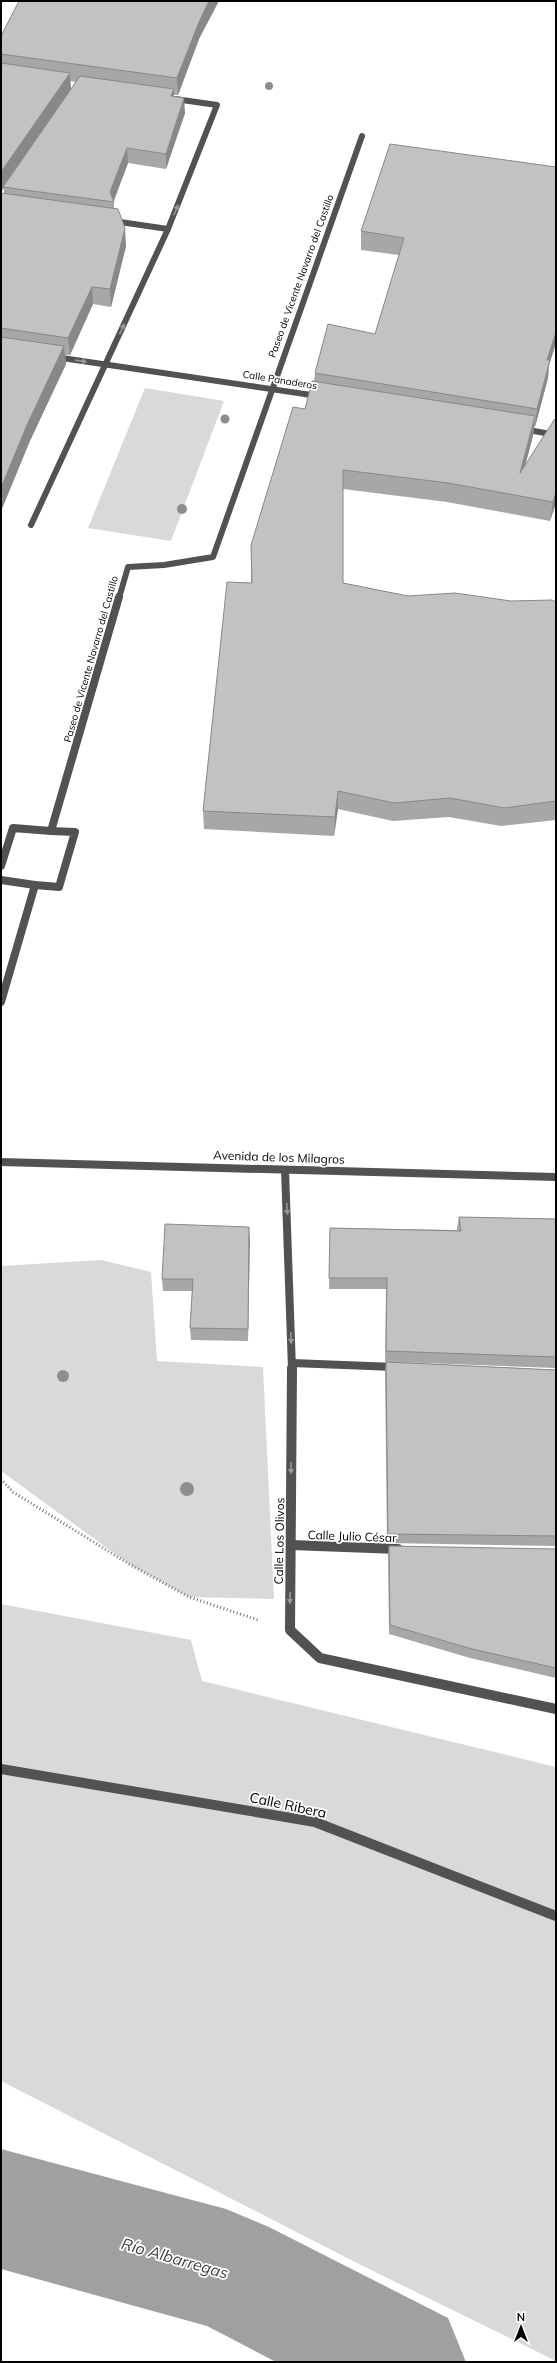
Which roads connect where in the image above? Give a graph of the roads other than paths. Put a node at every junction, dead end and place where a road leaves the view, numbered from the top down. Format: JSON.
{"nodes":[{"id":1,"x":172,"y":99,"type":"edge"},
{"id":2,"x":362,"y":136,"type":"dead end"},
{"id":3,"x":106,"y":220,"type":"edge"},
{"id":4,"x":168,"y":229,"type":"junction"},
{"id":5,"x":50,"y":356,"type":"edge"},
{"id":6,"x":106,"y":364,"type":"junction"},
{"id":7,"x":272,"y":389,"type":"junction"},
{"id":8,"x":329,"y":398,"type":"edge"},
{"id":9,"x":517,"y":428,"type":"edge"},
{"id":10,"x":556,"y":435,"type":"edge"},
{"id":11,"x":31,"y":525,"type":"dead end"},
{"id":12,"x":51,"y":831,"type":"junction"},
{"id":13,"x":1,"y":866,"type":"edge"},
{"id":14,"x":1,"y":880,"type":"edge"},
{"id":15,"x":35,"y":885,"type":"junction"},
{"id":16,"x":1,"y":1002,"type":"edge"},
{"id":17,"x":1,"y":1162,"type":"edge"},
{"id":18,"x":285,"y":1170,"type":"junction"},
{"id":19,"x":556,"y":1178,"type":"edge"},
{"id":20,"x":292,"y":1363,"type":"junction"},
{"id":21,"x":405,"y":1367,"type":"edge"},
{"id":22,"x":291,"y":1545,"type":"junction"},
{"id":23,"x":406,"y":1550,"type":"edge"},
{"id":24,"x":556,"y":1709,"type":"edge"},
{"id":25,"x":1,"y":1769,"type":"edge"},
{"id":26,"x":556,"y":1916,"type":"edge"}],
"edges":[{"from":4,"to":1,"type":"street","one_way":true},
{"from":2,"to":7,"type":"street","name":"Paseo de Vicente Navarro del Castillo"},
{"from":3,"to":4,"type":"street"},
{"from":6,"to":4,"type":"street","one_way":true},
{"from":5,"to":6,"type":"street","name":"Calle Panaderos","one_way":true},
{"from":6,"to":7,"type":"street","name":"Calle Panaderos"},
{"from":6,"to":11,"type":"street"},
{"from":7,"to":8,"type":"street","name":"Calle Panaderos"},
{"from":7,"to":12,"type":"street","name":"Paseo de Vicente Navarro del Castillo"},
{"from":9,"to":10,"type":"street"},
{"from":12,"to":13,"type":"street"},
{"from":12,"to":15,"type":"street"},
{"from":14,"to":15,"type":"street"},
{"from":15,"to":16,"type":"street"},
{"from":17,"to":18,"type":"street","name":"Avenida de los Milagros"},
{"from":18,"to":19,"type":"street","name":"Avenida de los Milagros"},
{"from":18,"to":20,"type":"street","name":"Calle Los Olivos","one_way":true},
{"from":20,"to":21,"type":"street"},
{"from":20,"to":22,"type":"street","name":"Calle Los Olivos","one_way":true},
{"from":22,"to":23,"type":"street","name":"Calle Julio César"},
{"from":22,"to":24,"type":"street","name":"Calle Los Olivos","one_way":true},
{"from":25,"to":26,"type":"street","name":"Calle Ribera"}]}
